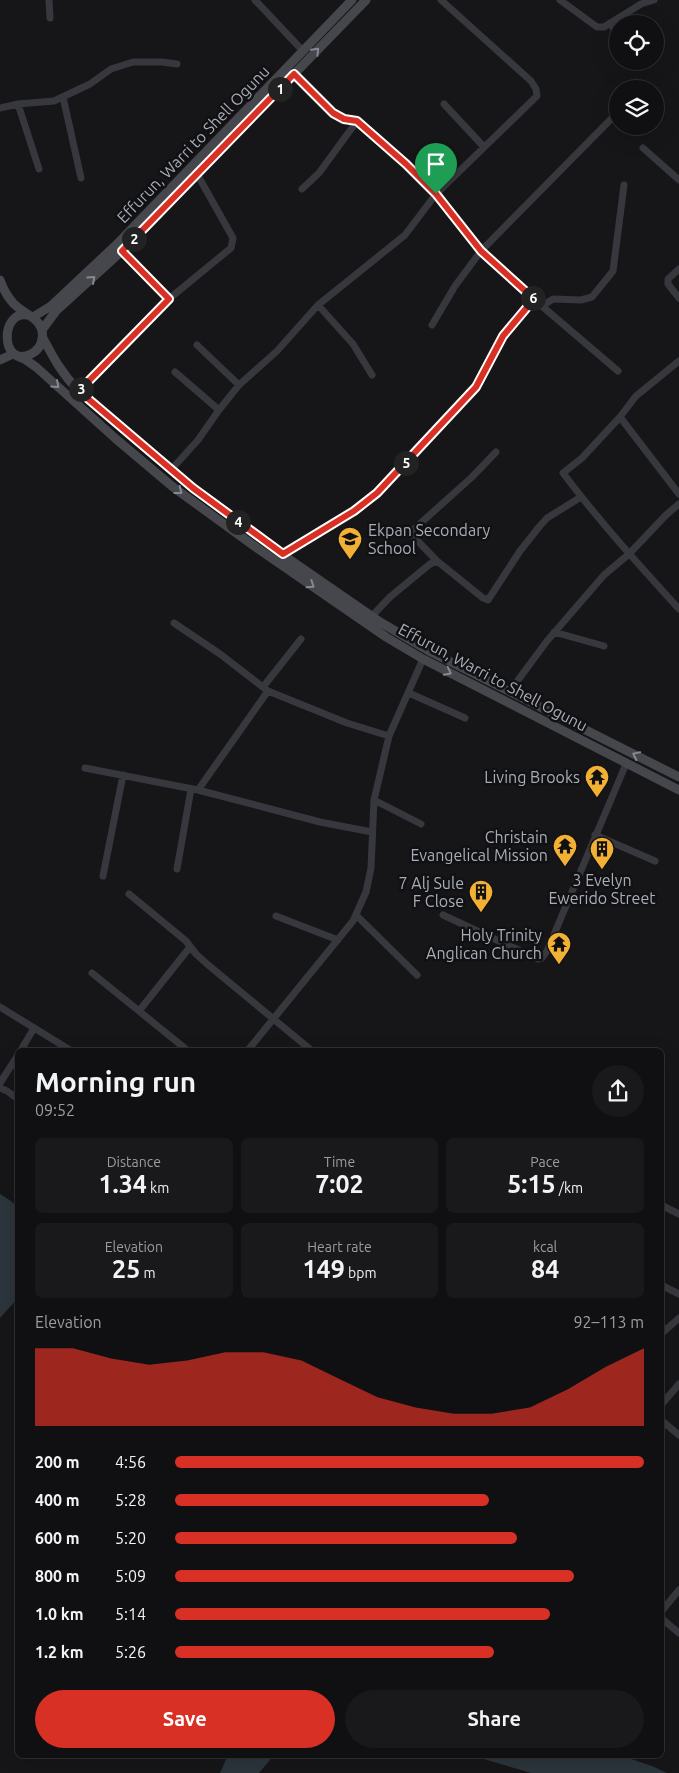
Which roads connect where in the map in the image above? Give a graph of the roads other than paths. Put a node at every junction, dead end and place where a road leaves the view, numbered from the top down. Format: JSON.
{"nodes":[{"id":1,"x":49,"y":0,"type":"edge"},
{"id":2,"x":255,"y":0,"type":"edge"},
{"id":3,"x":352,"y":0,"type":"edge"},
{"id":4,"x":366,"y":0,"type":"edge"},
{"id":5,"x":441,"y":0,"type":"edge"},
{"id":6,"x":560,"y":0,"type":"edge"},
{"id":7,"x":654,"y":0,"type":"edge"},
{"id":8,"x":623,"y":15,"type":"edge"},
{"id":9,"x":50,"y":18,"type":"dead end"},
{"id":10,"x":609,"y":24,"type":"edge"},
{"id":11,"x":303,"y":51,"type":"junction"},
{"id":12,"x":177,"y":64,"type":"dead end"},
{"id":13,"x":294,"y":74,"type":"junction"},
{"id":14,"x":63,"y":97,"type":"junction"},
{"id":15,"x":18,"y":104,"type":"junction"},
{"id":16,"x":444,"y":104,"type":"dead end"},
{"id":17,"x":0,"y":108,"type":"edge"},
{"id":18,"x":357,"y":121,"type":"junction"},
{"id":19,"x":609,"y":121,"type":"edge"},
{"id":20,"x":484,"y":147,"type":"junction"},
{"id":21,"x":643,"y":148,"type":"dead end"},
{"id":22,"x":39,"y":169,"type":"dead end"},
{"id":23,"x":197,"y":174,"type":"junction"},
{"id":24,"x":81,"y":178,"type":"dead end"},
{"id":25,"x":679,"y":180,"type":"edge"},
{"id":26,"x":624,"y":185,"type":"dead end"},
{"id":27,"x":302,"y":189,"type":"dead end"},
{"id":28,"x":436,"y":194,"type":"junction"},
{"id":29,"x":122,"y":251,"type":"junction"},
{"id":30,"x":481,"y":251,"type":"junction"},
{"id":31,"x":679,"y":269,"type":"edge"},
{"id":32,"x":0,"y":280,"type":"edge"},
{"id":33,"x":679,"y":298,"type":"edge"},
{"id":34,"x":169,"y":299,"type":"junction"},
{"id":35,"x":534,"y":299,"type":"junction"},
{"id":36,"x":318,"y":305,"type":"junction"},
{"id":37,"x":542,"y":306,"type":"junction"},
{"id":38,"x":53,"y":308,"type":"junction"},
{"id":39,"x":30,"y":316,"type":"junction"},
{"id":40,"x":432,"y":325,"type":"dead end"},
{"id":41,"x":0,"y":333,"type":"edge"},
{"id":42,"x":43,"y":334,"type":"junction"},
{"id":43,"x":197,"y":345,"type":"dead end"},
{"id":44,"x":15,"y":355,"type":"junction"},
{"id":45,"x":0,"y":360,"type":"edge"},
{"id":46,"x":679,"y":361,"type":"edge"},
{"id":47,"x":618,"y":371,"type":"dead end"},
{"id":48,"x":175,"y":372,"type":"dead end"},
{"id":49,"x":372,"y":375,"type":"dead end"},
{"id":50,"x":239,"y":385,"type":"junction"},
{"id":51,"x":79,"y":391,"type":"junction"},
{"id":52,"x":218,"y":410,"type":"junction"},
{"id":53,"x":620,"y":417,"type":"junction"},
{"id":54,"x":496,"y":452,"type":"dead end"},
{"id":55,"x":171,"y":470,"type":"junction"},
{"id":56,"x":679,"y":494,"type":"edge"},
{"id":57,"x":581,"y":497,"type":"junction"},
{"id":58,"x":679,"y":504,"type":"edge"},
{"id":59,"x":283,"y":554,"type":"junction"},
{"id":60,"x":629,"y":554,"type":"junction"},
{"id":61,"x":437,"y":561,"type":"junction"},
{"id":62,"x":678,"y":605,"type":"edge"},
{"id":63,"x":372,"y":616,"type":"junction"},
{"id":64,"x":174,"y":624,"type":"dead end"},
{"id":65,"x":554,"y":632,"type":"junction"},
{"id":66,"x":301,"y":639,"type":"dead end"},
{"id":67,"x":604,"y":646,"type":"dead end"},
{"id":68,"x":423,"y":659,"type":"junction"},
{"id":69,"x":266,"y":689,"type":"junction"},
{"id":70,"x":408,"y":692,"type":"junction"},
{"id":71,"x":510,"y":692,"type":"junction"},
{"id":72,"x":465,"y":718,"type":"dead end"},
{"id":73,"x":389,"y":736,"type":"junction"},
{"id":74,"x":626,"y":764,"type":"junction"},
{"id":75,"x":85,"y":768,"type":"dead end"},
{"id":76,"x":661,"y":768,"type":"junction"},
{"id":77,"x":123,"y":776,"type":"junction"},
{"id":78,"x":679,"y":777,"type":"edge"},
{"id":79,"x":655,"y":778,"type":"junction"},
{"id":80,"x":195,"y":789,"type":"junction"},
{"id":81,"x":679,"y":790,"type":"edge"},
{"id":82,"x":374,"y":800,"type":"junction"},
{"id":83,"x":421,"y":824,"type":"dead end"},
{"id":84,"x":372,"y":832,"type":"junction"},
{"id":85,"x":595,"y":835,"type":"junction"},
{"id":86,"x":655,"y":861,"type":"dead end"},
{"id":87,"x":177,"y":869,"type":"dead end"},
{"id":88,"x":103,"y":876,"type":"dead end"},
{"id":89,"x":128,"y":894,"type":"dead end"},
{"id":90,"x":356,"y":915,"type":"junction"},
{"id":91,"x":443,"y":915,"type":"dead end"},
{"id":92,"x":276,"y":916,"type":"dead end"},
{"id":93,"x":338,"y":940,"type":"junction"},
{"id":94,"x":190,"y":947,"type":"junction"},
{"id":95,"x":92,"y":973,"type":"dead end"},
{"id":96,"x":417,"y":975,"type":"dead end"},
{"id":97,"x":0,"y":1007,"type":"edge"},
{"id":98,"x":139,"y":1011,"type":"junction"},
{"id":99,"x":274,"y":1019,"type":"junction"},
{"id":100,"x":34,"y":1028,"type":"junction"},
{"id":101,"x":22,"y":1048,"type":"edge"},
{"id":102,"x":67,"y":1048,"type":"edge"},
{"id":103,"x":185,"y":1048,"type":"edge"},
{"id":104,"x":250,"y":1048,"type":"edge"},
{"id":105,"x":309,"y":1048,"type":"edge"},
{"id":106,"x":15,"y":1060,"type":"edge"},
{"id":107,"x":0,"y":1083,"type":"edge"},
{"id":108,"x":0,"y":1088,"type":"edge"},
{"id":109,"x":15,"y":1097,"type":"edge"},
{"id":110,"x":664,"y":1206,"type":"edge"},
{"id":111,"x":679,"y":1214,"type":"edge"},
{"id":112,"x":664,"y":1286,"type":"edge"},
{"id":113,"x":679,"y":1294,"type":"edge"},
{"id":114,"x":679,"y":1318,"type":"edge"},
{"id":115,"x":664,"y":1331,"type":"edge"},
{"id":116,"x":679,"y":1384,"type":"edge"},
{"id":117,"x":664,"y":1402,"type":"edge"},
{"id":118,"x":664,"y":1422,"type":"edge"},
{"id":119,"x":679,"y":1435,"type":"edge"},
{"id":120,"x":679,"y":1590,"type":"edge"},
{"id":121,"x":664,"y":1608,"type":"edge"},
{"id":122,"x":664,"y":1620,"type":"edge"},
{"id":123,"x":679,"y":1633,"type":"edge"}],
"edges":[{"from":1,"to":9,"type":"street"},
{"from":2,"to":11,"type":"street"},
{"from":3,"to":11,"type":"main road","name":"Effurun, Warri to Shell Ogunu"},
{"from":13,"to":4,"type":"main road","name":"Effurun, Warri to Shell Ogunu","one_way":true},
{"from":5,"to":20,"type":"street"},
{"from":6,"to":10,"type":"street"},
{"from":7,"to":8,"type":"street"},
{"from":11,"to":38,"type":"main road","name":"Effurun, Warri to Shell Ogunu"},
{"from":12,"to":14,"type":"street"},
{"from":13,"to":18,"type":"street"},
{"from":13,"to":23,"type":"main road","name":"Effurun, Warri to Shell Ogunu"},
{"from":14,"to":15,"type":"street"},
{"from":14,"to":24,"type":"street"},
{"from":15,"to":17,"type":"street"},
{"from":15,"to":22,"type":"street"},
{"from":16,"to":20,"type":"street"},
{"from":18,"to":27,"type":"street"},
{"from":18,"to":28,"type":"street"},
{"from":19,"to":30,"type":"street"},
{"from":20,"to":28,"type":"street"},
{"from":21,"to":25,"type":"street"},
{"from":23,"to":29,"type":"main road","name":"Effurun, Warri to Shell Ogunu"},
{"from":23,"to":34,"type":"street"},
{"from":26,"to":37,"type":"street"},
{"from":28,"to":30,"type":"street"},
{"from":28,"to":36,"type":"street"},
{"from":29,"to":34,"type":"street"},
{"from":38,"to":29,"type":"main road","name":"Effurun, Warri to Shell Ogunu","one_way":true},
{"from":30,"to":35,"type":"street"},
{"from":30,"to":40,"type":"street"},
{"from":31,"to":33,"type":"street"},
{"from":32,"to":39,"type":"main road"},
{"from":34,"to":51,"type":"street"},
{"from":35,"to":37,"type":"street"},
{"from":35,"to":59,"type":"street"},
{"from":36,"to":49,"type":"street"},
{"from":36,"to":50,"type":"street"},
{"from":37,"to":47,"type":"street"},
{"from":38,"to":39,"type":"main road"},
{"from":38,"to":42,"type":"main road"},
{"from":39,"to":41,"type":"main road"},
{"from":39,"to":42,"type":"main road"},
{"from":41,"to":44,"type":"main road"},
{"from":42,"to":44,"type":"main road"},
{"from":42,"to":51,"type":"main road","name":"Effurun, Warri to Shell Ogunu"},
{"from":43,"to":50,"type":"street"},
{"from":44,"to":45,"type":"main road"},
{"from":44,"to":68,"type":"main road","name":"Effurun, Warri to Shell Ogunu","one_way":true},
{"from":46,"to":53,"type":"street"},
{"from":48,"to":52,"type":"street"},
{"from":50,"to":52,"type":"street"},
{"from":51,"to":55,"type":"main road","name":"Effurun, Warri to Shell Ogunu"},
{"from":52,"to":55,"type":"street"},
{"from":53,"to":56,"type":"street"},
{"from":53,"to":57,"type":"street"},
{"from":54,"to":61,"type":"street"},
{"from":55,"to":59,"type":"main road","name":"Effurun, Warri to Shell Ogunu"},
{"from":57,"to":60,"type":"street"},
{"from":57,"to":61,"type":"street"},
{"from":58,"to":60,"type":"street"},
{"from":59,"to":63,"type":"main road","name":"Effurun, Warri to Shell Ogunu"},
{"from":60,"to":62,"type":"street"},
{"from":60,"to":65,"type":"street"},
{"from":61,"to":63,"type":"street"},
{"from":63,"to":71,"type":"main road","name":"Effurun, Warri to Shell Ogunu"},
{"from":64,"to":69,"type":"street"},
{"from":65,"to":67,"type":"street"},
{"from":65,"to":71,"type":"street"},
{"from":66,"to":69,"type":"street"},
{"from":68,"to":70,"type":"street"},
{"from":68,"to":74,"type":"main road","name":"Effurun, Warri to Shell Ogunu","one_way":true},
{"from":69,"to":73,"type":"street"},
{"from":69,"to":80,"type":"street"},
{"from":70,"to":72,"type":"street"},
{"from":70,"to":73,"type":"street"},
{"from":76,"to":71,"type":"main road","name":"Effurun, Warri to Shell Ogunu","one_way":true},
{"from":73,"to":82,"type":"street"},
{"from":74,"to":79,"type":"main road","name":"Effurun, Warri to Shell Ogunu"},
{"from":74,"to":85,"type":"street"},
{"from":75,"to":77,"type":"street"},
{"from":76,"to":78,"type":"main road","name":"Effurun, Warri to Shell Ogunu"},
{"from":76,"to":79,"type":"main road"},
{"from":77,"to":80,"type":"street"},
{"from":77,"to":88,"type":"street"},
{"from":79,"to":81,"type":"main road","name":"Effurun, Warri to Shell Ogunu"},
{"from":80,"to":84,"type":"street"},
{"from":80,"to":87,"type":"street"},
{"from":82,"to":83,"type":"street"},
{"from":82,"to":84,"type":"street"},
{"from":84,"to":90,"type":"street"},
{"from":85,"to":86,"type":"street"},
{"from":85,"to":91,"type":"street"},
{"from":89,"to":94,"type":"street"},
{"from":90,"to":93,"type":"street"},
{"from":90,"to":96,"type":"street"},
{"from":92,"to":93,"type":"street"},
{"from":93,"to":99,"type":"street"},
{"from":94,"to":98,"type":"street"},
{"from":94,"to":99,"type":"street"},
{"from":95,"to":98,"type":"street"},
{"from":97,"to":100,"type":"street"},
{"from":98,"to":103,"type":"street"},
{"from":99,"to":104,"type":"street"},
{"from":99,"to":105,"type":"street"},
{"from":100,"to":101,"type":"street"},
{"from":100,"to":102,"type":"street"},
{"from":106,"to":107,"type":"street"},
{"from":108,"to":109,"type":"street"},
{"from":110,"to":111,"type":"street"},
{"from":112,"to":113,"type":"street"},
{"from":114,"to":115,"type":"street"},
{"from":116,"to":117,"type":"street"},
{"from":118,"to":119,"type":"street"},
{"from":120,"to":121,"type":"street"},
{"from":122,"to":123,"type":"street"}]}
